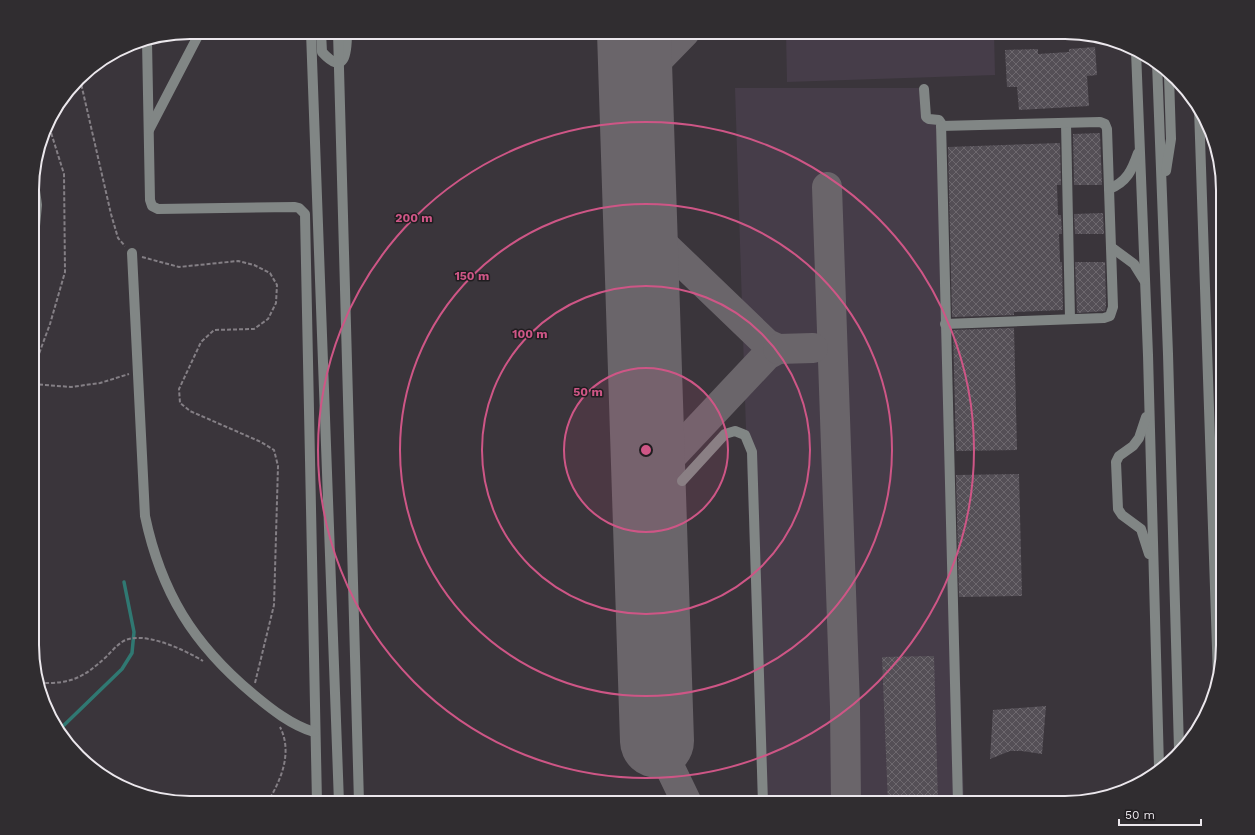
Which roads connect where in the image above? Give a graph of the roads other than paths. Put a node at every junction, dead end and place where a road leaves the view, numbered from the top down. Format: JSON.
{"nodes":[{"id":1,"x":196,"y":39,"type":"edge"},
{"id":2,"x":311,"y":39,"type":"edge"},
{"id":3,"x":321,"y":39,"type":"edge"},
{"id":4,"x":338,"y":39,"type":"edge"},
{"id":5,"x":347,"y":39,"type":"edge"},
{"id":6,"x":147,"y":45,"type":"edge"},
{"id":7,"x":1136,"y":57,"type":"edge"},
{"id":8,"x":339,"y":62,"type":"junction"},
{"id":9,"x":1157,"y":70,"type":"edge"},
{"id":10,"x":1169,"y":81,"type":"edge"},
{"id":11,"x":924,"y":89,"type":"dead end"},
{"id":12,"x":1177,"y":90,"type":"edge"},
{"id":13,"x":1170,"y":108,"type":"junction"},
{"id":14,"x":1199,"y":122,"type":"edge"},
{"id":15,"x":1066,"y":123,"type":"junction"},
{"id":16,"x":941,"y":126,"type":"junction"},
{"id":17,"x":148,"y":132,"type":"junction"},
{"id":18,"x":1140,"y":147,"type":"junction"},
{"id":19,"x":1109,"y":188,"type":"junction"},
{"id":20,"x":1162,"y":192,"type":"junction"},
{"id":21,"x":1111,"y":247,"type":"junction"},
{"id":22,"x":132,"y":253,"type":"road end"},
{"id":23,"x":1145,"y":282,"type":"junction"},
{"id":24,"x":1070,"y":319,"type":"junction"},
{"id":25,"x":945,"y":324,"type":"junction"},
{"id":26,"x":1149,"y":403,"type":"junction"},
{"id":27,"x":682,"y":481,"type":"dead end"},
{"id":28,"x":1154,"y":572,"type":"junction"},
{"id":29,"x":1216,"y":618,"type":"edge"},
{"id":30,"x":314,"y":732,"type":"junction"},
{"id":31,"x":1179,"y":743,"type":"edge"},
{"id":32,"x":1159,"y":763,"type":"edge"},
{"id":33,"x":317,"y":796,"type":"edge"},
{"id":34,"x":339,"y":796,"type":"edge"},
{"id":35,"x":359,"y":796,"type":"edge"},
{"id":36,"x":763,"y":796,"type":"edge"},
{"id":37,"x":958,"y":796,"type":"edge"}],
"edges":[{"from":1,"to":17,"type":"street"},
{"from":2,"to":34,"type":"street"},
{"from":3,"to":8,"type":"street"},
{"from":4,"to":8,"type":"street"},
{"from":5,"to":8,"type":"street"},
{"from":6,"to":17,"type":"street"},
{"from":7,"to":18,"type":"street"},
{"from":8,"to":35,"type":"street"},
{"from":9,"to":20,"type":"street"},
{"from":10,"to":13,"type":"street"},
{"from":11,"to":16,"type":"street"},
{"from":12,"to":13,"type":"street"},
{"from":13,"to":20,"type":"street"},
{"from":14,"to":29,"type":"street"},
{"from":15,"to":16,"type":"street"},
{"from":15,"to":19,"type":"street"},
{"from":15,"to":24,"type":"street"},
{"from":16,"to":25,"type":"street"},
{"from":17,"to":30,"type":"street"},
{"from":18,"to":19,"type":"street"},
{"from":18,"to":23,"type":"street"},
{"from":19,"to":21,"type":"street"},
{"from":20,"to":31,"type":"street"},
{"from":21,"to":23,"type":"street"},
{"from":21,"to":24,"type":"street"},
{"from":22,"to":30,"type":"street"},
{"from":23,"to":26,"type":"street"},
{"from":24,"to":25,"type":"street"},
{"from":25,"to":37,"type":"street"},
{"from":26,"to":28,"type":"street"},
{"from":26,"to":28,"type":"street"},
{"from":27,"to":36,"type":"street"},
{"from":28,"to":32,"type":"street"},
{"from":30,"to":33,"type":"street"}]}
